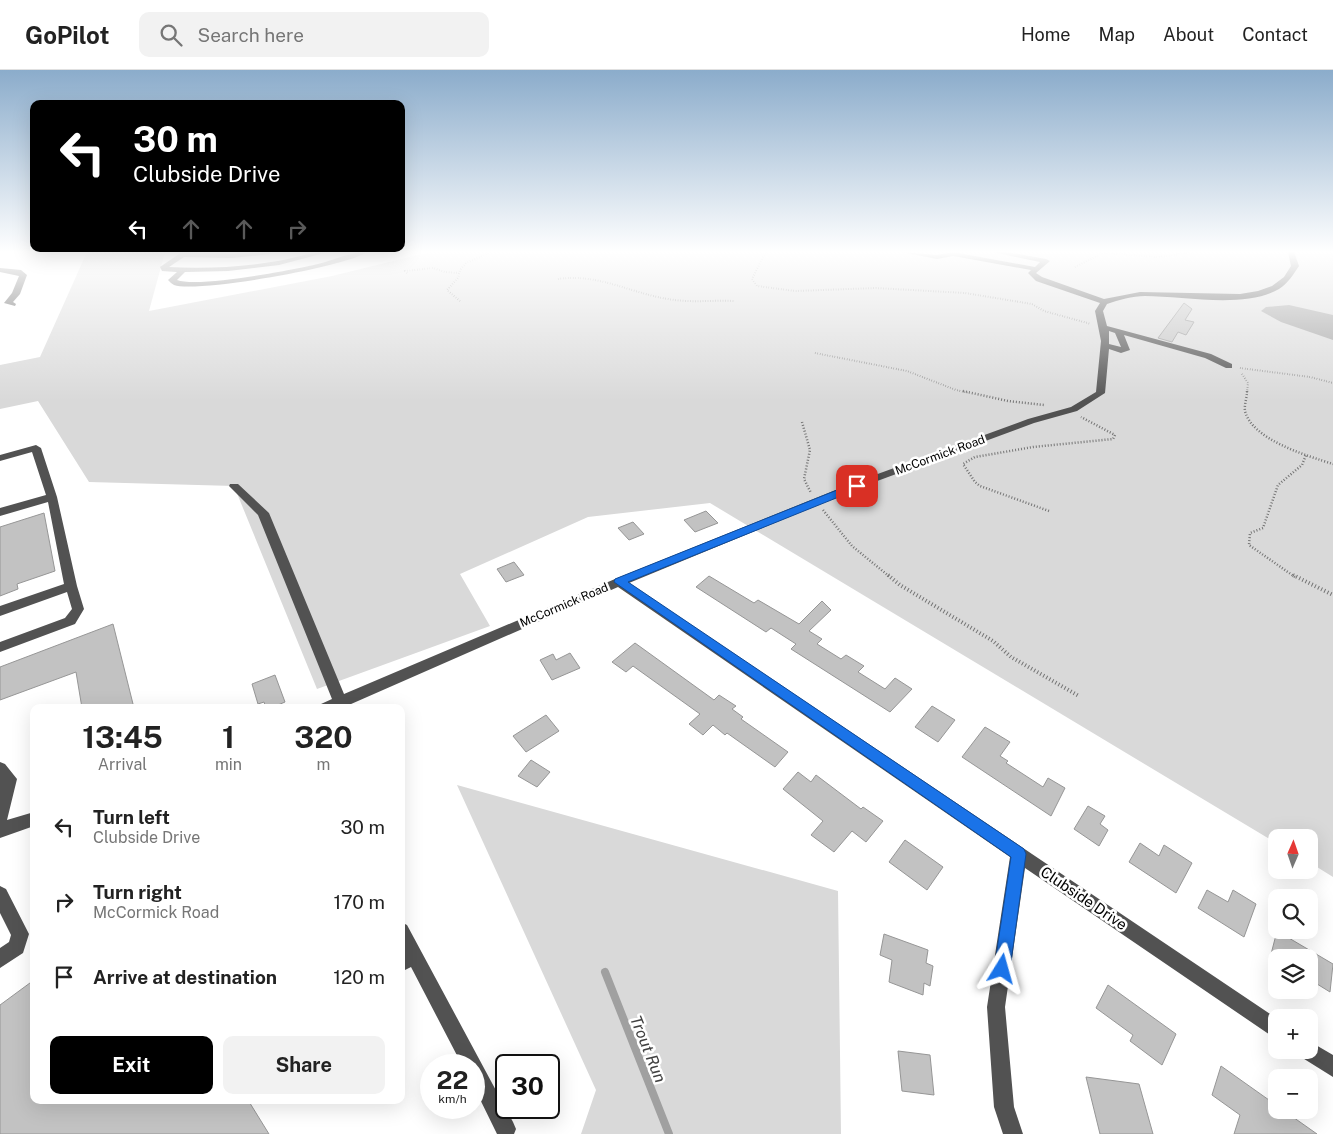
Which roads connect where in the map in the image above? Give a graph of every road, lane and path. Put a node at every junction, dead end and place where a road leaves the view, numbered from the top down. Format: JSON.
{"nodes":[{"id":1,"x":16,"y":302,"type":"edge"},
{"id":2,"x":1018,"y":302,"type":"edge"},
{"id":3,"x":1104,"y":302,"type":"edge"},
{"id":4,"x":0,"y":309,"type":"edge"},
{"id":5,"x":1103,"y":327,"type":"junction"},
{"id":6,"x":1118,"y":331,"type":"junction"},
{"id":7,"x":1105,"y":345,"type":"junction"},
{"id":8,"x":815,"y":352,"type":"dead end"},
{"id":9,"x":1233,"y":366,"type":"joint"},
{"id":10,"x":1242,"y":374,"type":"dead end"},
{"id":11,"x":1333,"y":383,"type":"edge"},
{"id":12,"x":1065,"y":411,"type":"junction"},
{"id":13,"x":802,"y":422,"type":"dead end"},
{"id":14,"x":1306,"y":455,"type":"junction"},
{"id":15,"x":0,"y":458,"type":"edge"},
{"id":16,"x":1333,"y":464,"type":"edge"},
{"id":17,"x":234,"y":486,"type":"dead end"},
{"id":18,"x":52,"y":497,"type":"junction"},
{"id":19,"x":817,"y":502,"type":"junction"},
{"id":20,"x":1049,"y":511,"type":"dead end"},
{"id":21,"x":0,"y":512,"type":"edge"},
{"id":22,"x":619,"y":582,"type":"junction"},
{"id":23,"x":71,"y":586,"type":"junction"},
{"id":24,"x":1333,"y":595,"type":"edge"},
{"id":25,"x":0,"y":611,"type":"edge"},
{"id":26,"x":0,"y":646,"type":"edge"},
{"id":27,"x":1079,"y":696,"type":"dead end"},
{"id":28,"x":340,"y":701,"type":"junction"},
{"id":29,"x":334,"y":704,"type":"edge"},
{"id":30,"x":0,"y":769,"type":"edge"},
{"id":31,"x":0,"y":819,"type":"edge"},
{"id":32,"x":30,"y":820,"type":"edge"},
{"id":33,"x":0,"y":830,"type":"edge"},
{"id":34,"x":1018,"y":854,"type":"junction"},
{"id":35,"x":0,"y":896,"type":"edge"},
{"id":36,"x":0,"y":959,"type":"edge"},
{"id":37,"x":407,"y":959,"type":"edge"},
{"id":38,"x":1268,"y":1024,"type":"edge"},
{"id":39,"x":466,"y":1054,"type":"edge"},
{"id":40,"x":1318,"y":1057,"type":"edge"},
{"id":41,"x":1333,"y":1067,"type":"edge"},
{"id":42,"x":485,"y":1089,"type":"edge"},
{"id":43,"x":506,"y":1129,"type":"dead end"},
{"id":44,"x":1013,"y":1134,"type":"edge"}],
"edges":[{"from":1,"to":4,"type":"street"},
{"from":2,"to":5,"type":"path"},
{"from":3,"to":5,"type":"street","name":"McCormick Road"},
{"from":5,"to":6,"type":"street"},
{"from":5,"to":7,"type":"street","name":"McCormick Road"},
{"from":6,"to":7,"type":"street"},
{"from":6,"to":9,"type":"street"},
{"from":7,"to":12,"type":"street","name":"McCormick Road"},
{"from":8,"to":12,"type":"path"},
{"from":9,"to":11,"type":"path"},
{"from":10,"to":14,"type":"path"},
{"from":12,"to":19,"type":"street","name":"McCormick Road"},
{"from":12,"to":20,"type":"path"},
{"from":13,"to":19,"type":"path"},
{"from":14,"to":16,"type":"path"},
{"from":14,"to":24,"type":"path"},
{"from":15,"to":18,"type":"street"},
{"from":17,"to":28,"type":"street"},
{"from":18,"to":21,"type":"street"},
{"from":18,"to":23,"type":"street"},
{"from":19,"to":22,"type":"street","name":"McCormick Road"},
{"from":19,"to":27,"type":"path"},
{"from":22,"to":28,"type":"street","name":"McCormick Road"},
{"from":22,"to":34,"type":"street","name":"Clubside Drive"},
{"from":23,"to":25,"type":"street"},
{"from":23,"to":26,"type":"street"},
{"from":28,"to":29,"type":"street","name":"McCormick Road"},
{"from":30,"to":31,"type":"street"},
{"from":32,"to":33,"type":"street"},
{"from":34,"to":38,"type":"street","name":"Clubside Drive"},
{"from":34,"to":44,"type":"street"},
{"from":35,"to":36,"type":"street"},
{"from":37,"to":39,"type":"street"},
{"from":40,"to":41,"type":"street"},
{"from":42,"to":43,"type":"street"}]}
